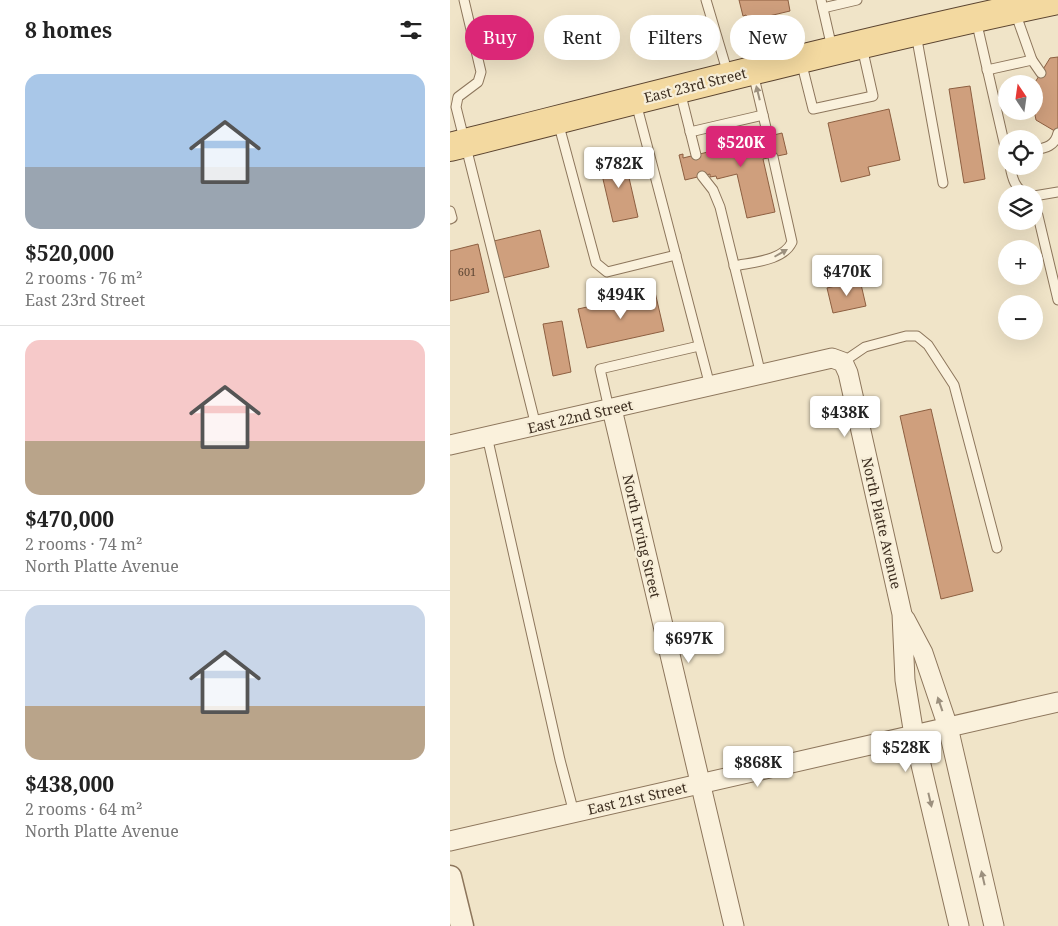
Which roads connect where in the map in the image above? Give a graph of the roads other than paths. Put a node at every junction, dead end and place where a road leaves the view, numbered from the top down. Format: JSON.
{"nodes":[{"id":1,"x":464,"y":0,"type":"edge"},
{"id":2,"x":706,"y":0,"type":"edge"},
{"id":3,"x":857,"y":0,"type":"edge"},
{"id":4,"x":1058,"y":0,"type":"edge"},
{"id":5,"x":822,"y":4,"type":"edge"},
{"id":6,"x":1014,"y":9,"type":"junction"},
{"id":7,"x":975,"y":18,"type":"junction"},
{"id":8,"x":915,"y":32,"type":"junction"},
{"id":9,"x":861,"y":44,"type":"junction"},
{"id":10,"x":832,"y":51,"type":"junction"},
{"id":11,"x":805,"y":58,"type":"edge"},
{"id":12,"x":797,"y":60,"type":"edge"},
{"id":13,"x":801,"y":60,"type":"edge"},
{"id":14,"x":1032,"y":60,"type":"junction"},
{"id":15,"x":987,"y":70,"type":"junction"},
{"id":16,"x":1041,"y":73,"type":"dead end"},
{"id":17,"x":740,"y":74,"type":"junction"},
{"id":18,"x":680,"y":89,"type":"junction"},
{"id":19,"x":636,"y":100,"type":"junction"},
{"id":20,"x":763,"y":115,"type":"junction"},
{"id":21,"x":557,"y":120,"type":"junction"},
{"id":22,"x":1001,"y":130,"type":"edge"},
{"id":23,"x":690,"y":132,"type":"junction"},
{"id":24,"x":1058,"y":133,"type":"edge"},
{"id":25,"x":768,"y":136,"type":"dead end"},
{"id":26,"x":458,"y":144,"type":"edge"},
{"id":27,"x":1043,"y":147,"type":"edge"},
{"id":28,"x":696,"y":155,"type":"dead end"},
{"id":29,"x":773,"y":157,"type":"dead end"},
{"id":30,"x":702,"y":176,"type":"dead end"},
{"id":31,"x":943,"y":183,"type":"dead end"},
{"id":32,"x":1058,"y":192,"type":"edge"},
{"id":33,"x":1043,"y":195,"type":"edge"},
{"id":34,"x":450,"y":211,"type":"edge"},
{"id":35,"x":450,"y":219,"type":"edge"},
{"id":36,"x":1042,"y":230,"type":"edge"},
{"id":37,"x":676,"y":255,"type":"junction"},
{"id":38,"x":734,"y":266,"type":"junction"},
{"id":39,"x":1058,"y":300,"type":"edge"},
{"id":40,"x":700,"y":346,"type":"junction"},
{"id":41,"x":843,"y":362,"type":"junction"},
{"id":42,"x":761,"y":375,"type":"junction"},
{"id":43,"x":710,"y":386,"type":"junction"},
{"id":44,"x":611,"y":409,"type":"junction"},
{"id":45,"x":536,"y":426,"type":"junction"},
{"id":46,"x":487,"y":436,"type":"junction"},
{"id":47,"x":450,"y":445,"type":"edge"},
{"id":48,"x":997,"y":548,"type":"dead end"},
{"id":49,"x":902,"y":614,"type":"junction"},
{"id":50,"x":1058,"y":702,"type":"edge"},
{"id":51,"x":948,"y":727,"type":"junction"},
{"id":52,"x":914,"y":735,"type":"junction"},
{"id":53,"x":700,"y":784,"type":"junction"},
{"id":54,"x":574,"y":813,"type":"junction"},
{"id":55,"x":450,"y":841,"type":"edge"},
{"id":56,"x":450,"y":877,"type":"edge"},
{"id":57,"x":462,"y":926,"type":"edge"},
{"id":58,"x":734,"y":926,"type":"edge"},
{"id":59,"x":959,"y":926,"type":"edge"},
{"id":60,"x":994,"y":926,"type":"edge"}],
"edges":[{"from":1,"to":26,"type":"lane"},
{"from":2,"to":17,"type":"lane"},
{"from":3,"to":5,"type":"lane"},
{"from":4,"to":6,"type":"main road","name":"East 23rd Street"},
{"from":5,"to":10,"type":"lane"},
{"from":6,"to":7,"type":"main road","name":"East 23rd Street"},
{"from":6,"to":14,"type":"lane"},
{"from":7,"to":8,"type":"main road","name":"East 23rd Street"},
{"from":7,"to":15,"type":"lane"},
{"from":8,"to":9,"type":"main road","name":"East 23rd Street"},
{"from":8,"to":31,"type":"lane"},
{"from":9,"to":10,"type":"main road","name":"East 23rd Street"},
{"from":9,"to":13,"type":"lane"},
{"from":10,"to":11,"type":"main road","name":"East 23rd Street"},
{"from":12,"to":17,"type":"main road","name":"East 23rd Street"},
{"from":14,"to":15,"type":"lane"},
{"from":14,"to":16,"type":"lane"},
{"from":15,"to":22,"type":"lane"},
{"from":17,"to":18,"type":"main road","name":"East 23rd Street"},
{"from":20,"to":17,"type":"lane","one_way":true},
{"from":18,"to":19,"type":"main road","name":"East 23rd Street"},
{"from":18,"to":23,"type":"lane"},
{"from":19,"to":21,"type":"main road","name":"East 23rd Street"},
{"from":19,"to":37,"type":"lane"},
{"from":20,"to":23,"type":"lane"},
{"from":20,"to":25,"type":"lane"},
{"from":21,"to":26,"type":"main road","name":"East 23rd Street"},
{"from":21,"to":37,"type":"lane"},
{"from":23,"to":28,"type":"lane"},
{"from":24,"to":27,"type":"lane"},
{"from":26,"to":45,"type":"lane"},
{"from":38,"to":29,"type":"lane","one_way":true},
{"from":30,"to":38,"type":"lane"},
{"from":32,"to":33,"type":"lane"},
{"from":34,"to":35,"type":"lane"},
{"from":36,"to":39,"type":"lane"},
{"from":37,"to":40,"type":"lane"},
{"from":38,"to":42,"type":"lane"},
{"from":40,"to":43,"type":"lane"},
{"from":40,"to":44,"type":"lane"},
{"from":41,"to":42,"type":"street"},
{"from":41,"to":48,"type":"lane"},
{"from":41,"to":49,"type":"street","name":"North Platte Avenue"},
{"from":42,"to":43,"type":"street"},
{"from":43,"to":44,"type":"street","name":"East 22nd Street"},
{"from":44,"to":45,"type":"street","name":"East 22nd Street"},
{"from":44,"to":53,"type":"street","name":"North Irving Street"},
{"from":45,"to":46,"type":"street","name":"East 22nd Street"},
{"from":46,"to":47,"type":"street","name":"East 22nd Street"},
{"from":46,"to":54,"type":"lane"},
{"from":51,"to":49,"type":"street","name":"North Platte Avenue","one_way":true},
{"from":49,"to":52,"type":"street","name":"North Platte Avenue"},
{"from":50,"to":51,"type":"street","name":"East 21st Street"},
{"from":51,"to":52,"type":"street","name":"East 21st Street"},
{"from":60,"to":51,"type":"street","name":"North Platte Avenue","one_way":true},
{"from":52,"to":53,"type":"street","name":"East 21st Street"},
{"from":52,"to":59,"type":"street","name":"North Platte Avenue","one_way":true},
{"from":53,"to":54,"type":"street","name":"East 21st Street"},
{"from":53,"to":58,"type":"street","name":"North Irving Street"},
{"from":54,"to":55,"type":"street","name":"East 21st Street"},
{"from":56,"to":57,"type":"street"}]}
